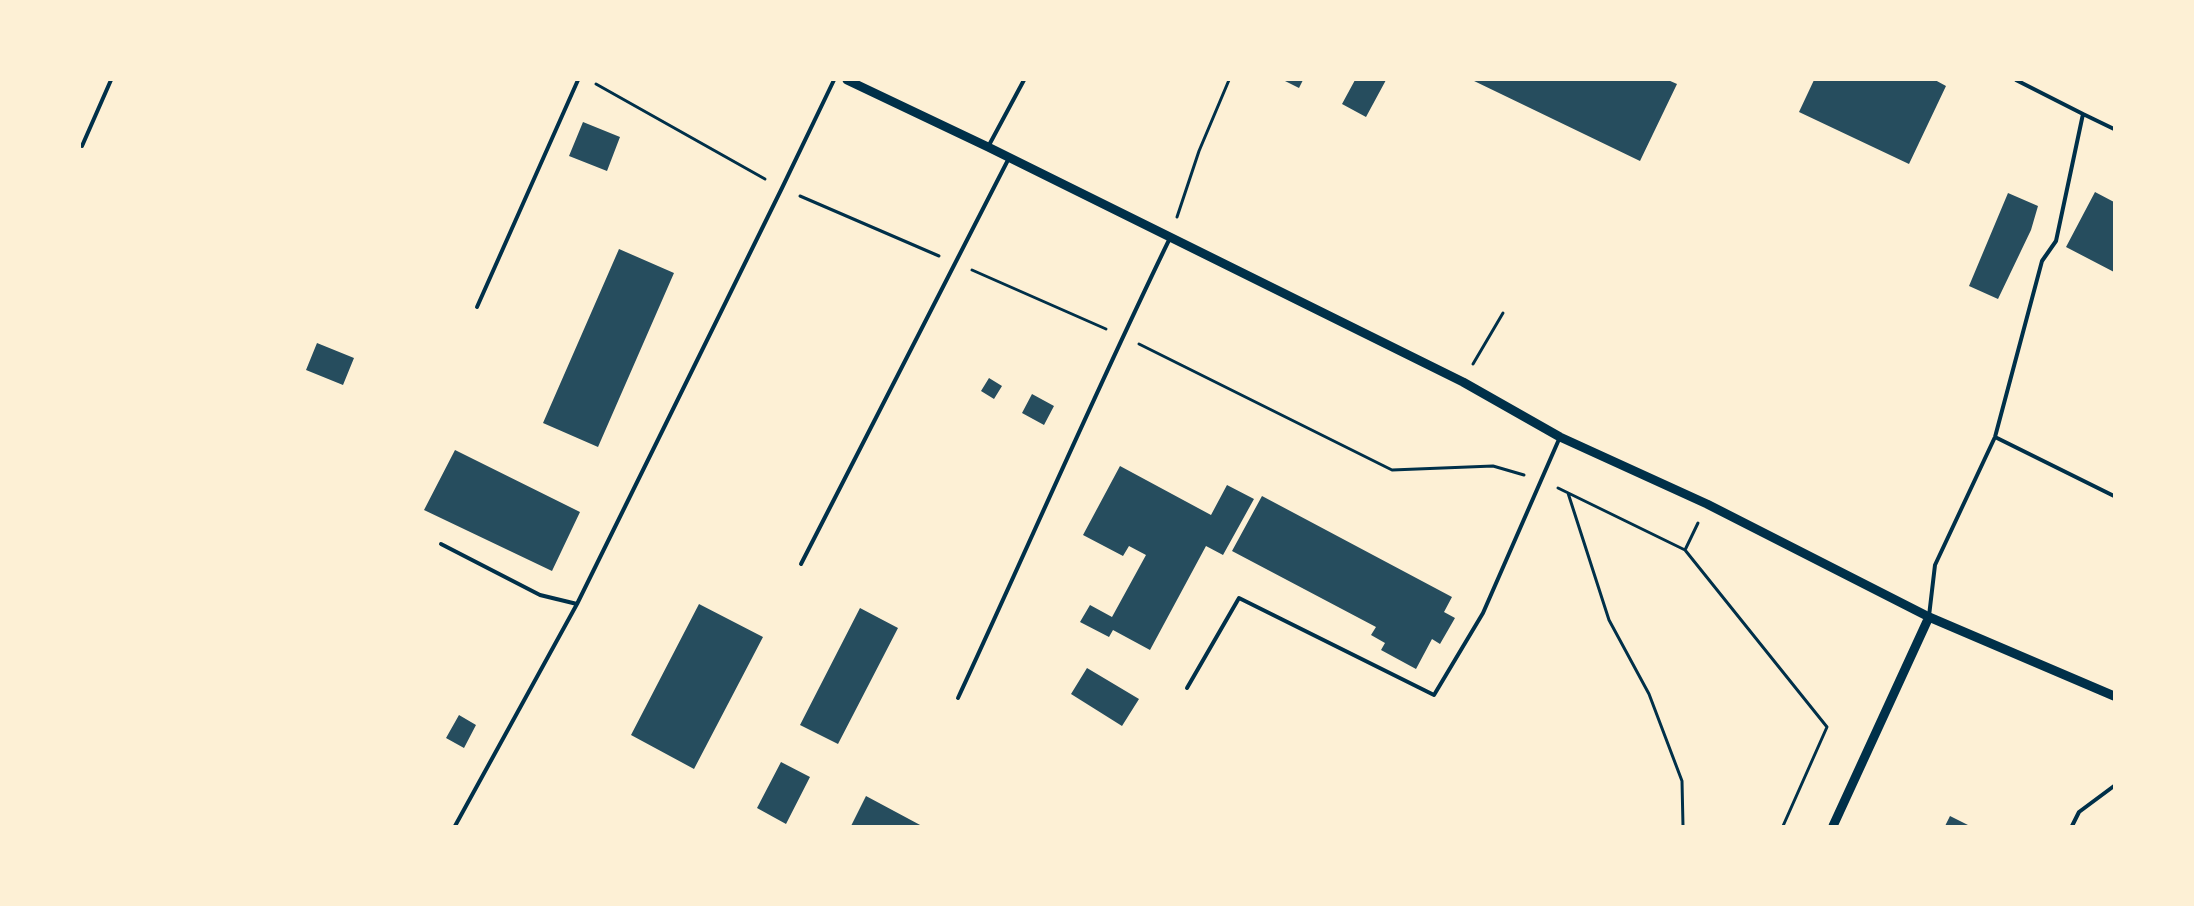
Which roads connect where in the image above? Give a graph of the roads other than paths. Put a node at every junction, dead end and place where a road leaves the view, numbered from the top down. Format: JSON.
{"nodes":[{"id":1,"x":111,"y":80,"type":"edge"},
{"id":2,"x":578,"y":80,"type":"edge"},
{"id":3,"x":834,"y":80,"type":"edge"},
{"id":4,"x":847,"y":80,"type":"edge"},
{"id":5,"x":1024,"y":80,"type":"edge"},
{"id":6,"x":2016,"y":80,"type":"edge"},
{"id":7,"x":2083,"y":114,"type":"junction"},
{"id":8,"x":2114,"y":129,"type":"edge"},
{"id":9,"x":82,"y":146,"type":"dead end"},
{"id":10,"x":988,"y":147,"type":"junction"},
{"id":11,"x":1009,"y":158,"type":"junction"},
{"id":12,"x":1170,"y":238,"type":"junction"},
{"id":13,"x":477,"y":307,"type":"dead end"},
{"id":14,"x":1560,"y":437,"type":"junction"},
{"id":15,"x":1995,"y":437,"type":"junction"},
{"id":16,"x":2114,"y":496,"type":"edge"},
{"id":17,"x":442,"y":544,"type":"dead end"},
{"id":18,"x":801,"y":564,"type":"dead end"},
{"id":19,"x":577,"y":604,"type":"junction"},
{"id":20,"x":1929,"y":617,"type":"junction"},
{"id":21,"x":1187,"y":688,"type":"dead end"},
{"id":22,"x":2114,"y":696,"type":"edge"},
{"id":23,"x":958,"y":698,"type":"dead end"},
{"id":24,"x":2114,"y":786,"type":"edge"},
{"id":25,"x":455,"y":826,"type":"edge"},
{"id":26,"x":1833,"y":826,"type":"edge"},
{"id":27,"x":2072,"y":826,"type":"edge"}],
"edges":[{"from":1,"to":9,"type":"lane"},
{"from":2,"to":13,"type":"lane"},
{"from":3,"to":19,"type":"lane"},
{"from":4,"to":10,"type":"street"},
{"from":5,"to":10,"type":"lane"},
{"from":6,"to":7,"type":"lane"},
{"from":7,"to":8,"type":"lane"},
{"from":7,"to":15,"type":"lane"},
{"from":10,"to":11,"type":"street"},
{"from":11,"to":12,"type":"street"},
{"from":11,"to":18,"type":"lane"},
{"from":12,"to":14,"type":"street"},
{"from":12,"to":23,"type":"lane"},
{"from":14,"to":20,"type":"street"},
{"from":14,"to":21,"type":"lane"},
{"from":15,"to":16,"type":"lane"},
{"from":15,"to":20,"type":"lane"},
{"from":17,"to":19,"type":"lane"},
{"from":19,"to":25,"type":"lane"},
{"from":20,"to":22,"type":"street"},
{"from":20,"to":26,"type":"street"},
{"from":24,"to":27,"type":"lane"}]}
